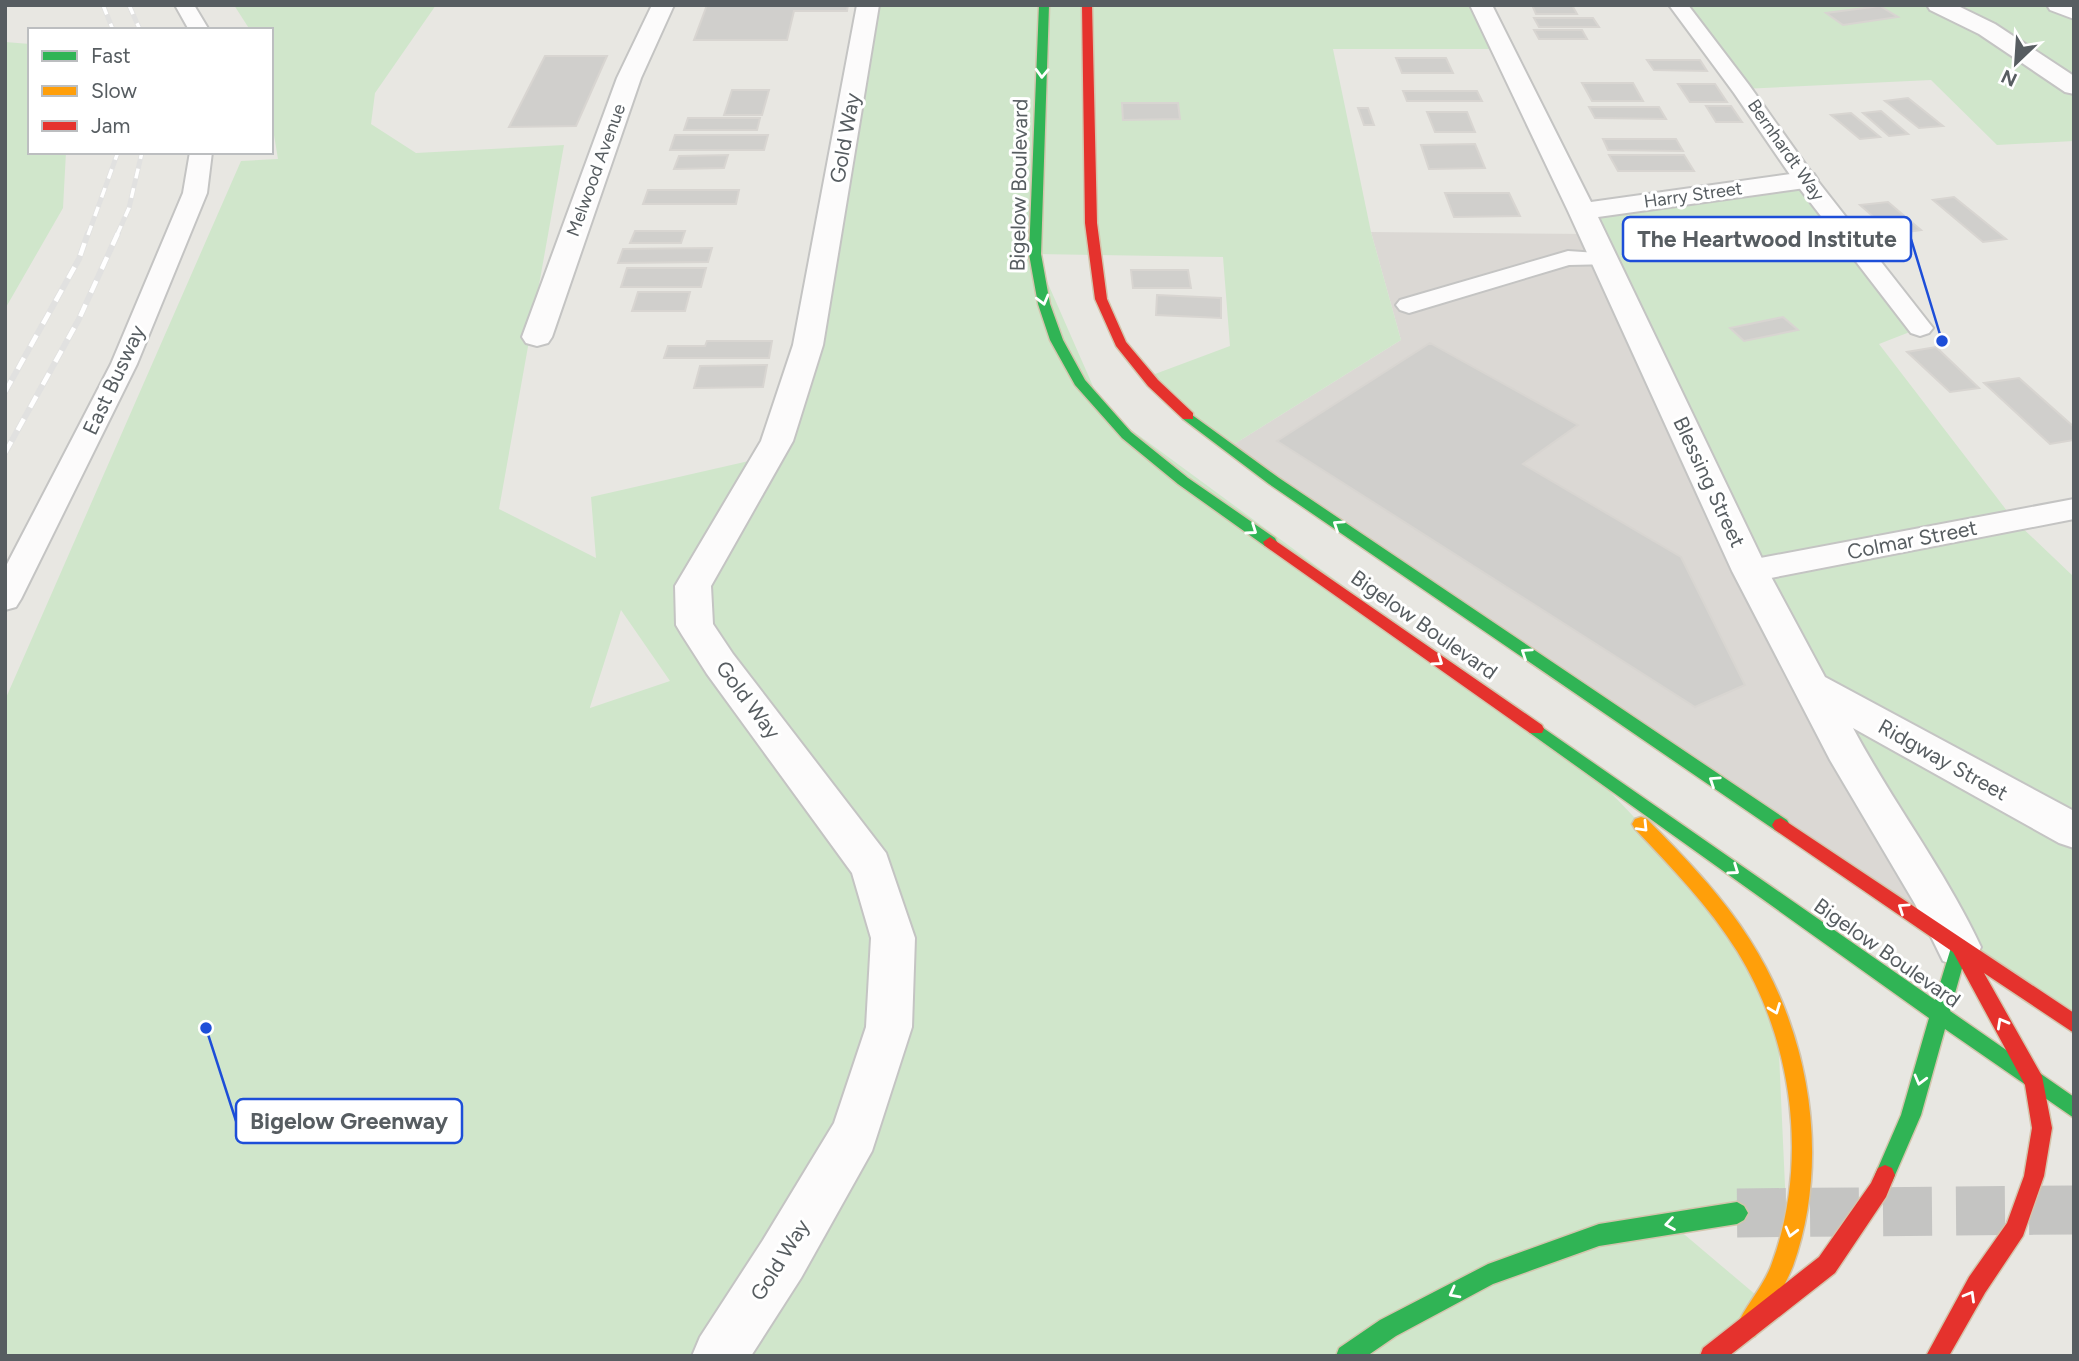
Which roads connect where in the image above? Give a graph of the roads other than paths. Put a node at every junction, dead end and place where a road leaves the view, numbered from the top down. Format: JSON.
{"nodes":[{"id":1,"x":184,"y":5,"type":"edge"},
{"id":2,"x":663,"y":5,"type":"edge"},
{"id":3,"x":868,"y":5,"type":"edge"},
{"id":4,"x":1044,"y":5,"type":"edge"},
{"id":5,"x":1087,"y":5,"type":"edge"},
{"id":6,"x":1481,"y":5,"type":"edge"},
{"id":7,"x":1678,"y":5,"type":"edge"},
{"id":8,"x":1938,"y":5,"type":"edge"},
{"id":9,"x":2058,"y":5,"type":"edge"},
{"id":10,"x":2074,"y":12,"type":"edge"},
{"id":11,"x":197,"y":28,"type":"edge"},
{"id":12,"x":2074,"y":87,"type":"edge"},
{"id":13,"x":201,"y":154,"type":"edge"},
{"id":14,"x":1805,"y":180,"type":"junction"},
{"id":15,"x":1582,"y":211,"type":"junction"},
{"id":16,"x":1604,"y":259,"type":"junction"},
{"id":17,"x":1409,"y":305,"type":"dead end"},
{"id":18,"x":1920,"y":328,"type":"dead end"},
{"id":19,"x":537,"y":337,"type":"dead end"},
{"id":20,"x":2074,"y":509,"type":"edge"},
{"id":21,"x":1750,"y":571,"type":"junction"},
{"id":22,"x":5,"y":599,"type":"edge"},
{"id":23,"x":1813,"y":688,"type":"junction"},
{"id":24,"x":1579,"y":760,"type":"junction"},
{"id":25,"x":2074,"y":831,"type":"edge"},
{"id":26,"x":1959,"y":947,"type":"junction"},
{"id":27,"x":1938,"y":1014,"type":"junction"},
{"id":28,"x":2074,"y":1024,"type":"edge"},
{"id":29,"x":2035,"y":1083,"type":"junction"},
{"id":30,"x":2074,"y":1109,"type":"edge"},
{"id":31,"x":1737,"y":1213,"type":"tunnel mouth"},
{"id":32,"x":1747,"y":1328,"type":"junction"},
{"id":33,"x":719,"y":1356,"type":"edge"},
{"id":34,"x":1347,"y":1356,"type":"edge"},
{"id":35,"x":1711,"y":1356,"type":"edge"},
{"id":36,"x":1937,"y":1356,"type":"edge"}],
"edges":[{"from":1,"to":11,"type":"lane"},
{"from":2,"to":19,"type":"street","name":"Melwood Avenue"},
{"from":3,"to":33,"type":"street","name":"Gold Way"},
{"from":4,"to":24,"type":"main road","name":"Bigelow Boulevard","one_way":true},
{"from":26,"to":5,"type":"main road","name":"Bigelow Boulevard","one_way":true},
{"from":6,"to":15,"type":"street","name":"Blessing Street"},
{"from":7,"to":14,"type":"lane","name":"Bernhardt Way"},
{"from":8,"to":12,"type":"street"},
{"from":9,"to":10,"type":"street"},
{"from":13,"to":22,"type":"lane","name":"East Busway"},
{"from":14,"to":15,"type":"street","name":"Harry Street"},
{"from":14,"to":18,"type":"lane","name":"Bernhardt Way"},
{"from":15,"to":16,"type":"street","name":"Blessing Street"},
{"from":16,"to":17,"type":"lane"},
{"from":16,"to":21,"type":"street","name":"Blessing Street"},
{"from":20,"to":21,"type":"lane","name":"Colmar Street"},
{"from":21,"to":23,"type":"street","name":"Blessing Street"},
{"from":23,"to":25,"type":"street","name":"Ridgway Street"},
{"from":23,"to":26,"type":"street","name":"Blessing Street"},
{"from":24,"to":27,"type":"main road","name":"Bigelow Boulevard","one_way":true},
{"from":24,"to":32,"type":"main road","one_way":true},
{"from":26,"to":27,"type":"main road"},
{"from":26,"to":28,"type":"main road","name":"Bigelow Boulevard"},
{"from":29,"to":26,"type":"main road","one_way":true},
{"from":27,"to":29,"type":"main road","name":"Bigelow Boulevard"},
{"from":27,"to":32,"type":"main road","one_way":true},
{"from":29,"to":30,"type":"main road","name":"Bigelow Boulevard"},
{"from":36,"to":29,"type":"main road","one_way":true},
{"from":31,"to":34,"type":"main road","one_way":true},
{"from":32,"to":35,"type":"main road"}]}
